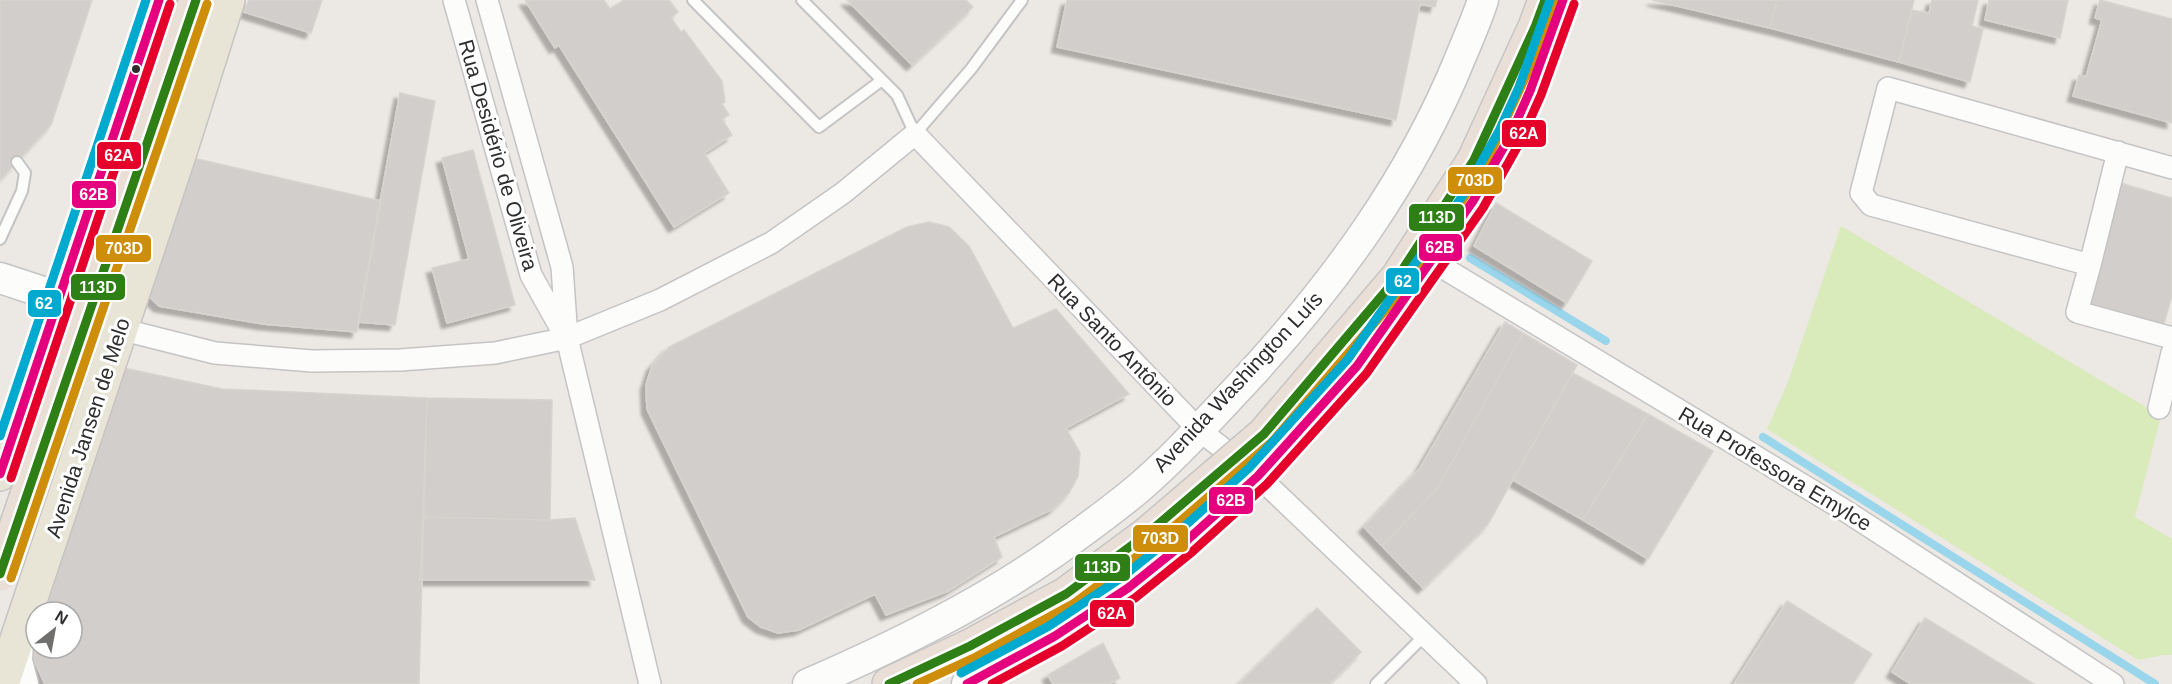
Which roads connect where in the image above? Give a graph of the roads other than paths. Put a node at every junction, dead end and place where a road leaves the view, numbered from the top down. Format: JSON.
{"nodes":[{"id":1,"x":159,"y":0,"type":"edge"},
{"id":2,"x":196,"y":0,"type":"edge"},
{"id":3,"x":228,"y":0,"type":"edge"},
{"id":4,"x":454,"y":0,"type":"edge"},
{"id":5,"x":487,"y":0,"type":"edge"},
{"id":6,"x":693,"y":0,"type":"edge"},
{"id":7,"x":802,"y":0,"type":"edge"},
{"id":8,"x":1022,"y":0,"type":"edge"},
{"id":9,"x":1483,"y":0,"type":"edge"},
{"id":10,"x":1545,"y":0,"type":"edge"},
{"id":11,"x":1563,"y":0,"type":"edge"},
{"id":12,"x":145,"y":44,"type":"junction"},
{"id":13,"x":207,"y":65,"type":"junction"},
{"id":14,"x":882,"y":80,"type":"junction"},
{"id":15,"x":915,"y":134,"type":"junction"},
{"id":16,"x":2118,"y":152,"type":"junction"},
{"id":17,"x":16,"y":162,"type":"dead end"},
{"id":18,"x":2172,"y":168,"type":"edge"},
{"id":19,"x":0,"y":239,"type":"edge"},
{"id":20,"x":1432,"y":261,"type":"junction"},
{"id":21,"x":2090,"y":265,"type":"junction"},
{"id":22,"x":0,"y":278,"type":"edge"},
{"id":23,"x":58,"y":297,"type":"junction"},
{"id":24,"x":120,"y":329,"type":"junction"},
{"id":25,"x":567,"y":338,"type":"junction"},
{"id":26,"x":2172,"y":338,"type":"edge"},
{"id":27,"x":2172,"y":353,"type":"edge"},
{"id":28,"x":2158,"y":408,"type":"dead end"},
{"id":29,"x":1199,"y":430,"type":"junction"},
{"id":30,"x":0,"y":474,"type":"edge"},
{"id":31,"x":1258,"y":476,"type":"junction"},
{"id":32,"x":0,"y":574,"type":"edge"},
{"id":33,"x":1425,"y":635,"type":"junction"},
{"id":34,"x":18,"y":639,"type":"junction"},
{"id":35,"x":2,"y":684,"type":"edge"},
{"id":36,"x":23,"y":684,"type":"edge"},
{"id":37,"x":650,"y":684,"type":"edge"},
{"id":38,"x":808,"y":684,"type":"edge"},
{"id":39,"x":889,"y":684,"type":"edge"},
{"id":40,"x":967,"y":684,"type":"edge"},
{"id":41,"x":1376,"y":684,"type":"edge"},
{"id":42,"x":1476,"y":684,"type":"edge"},
{"id":43,"x":2114,"y":684,"type":"edge"}],
"edges":[{"from":1,"to":12,"type":"main road"},
{"from":2,"to":32,"type":"highway","bridge":true},
{"from":3,"to":13,"type":"main road","name":"Avenida Jansen de Melo"},
{"from":4,"to":25,"type":"street","name":"Rua Desidério de Oliveira"},
{"from":5,"to":25,"type":"street","name":"Rua Desidério de Oliveira"},
{"from":6,"to":14,"type":"lane"},
{"from":7,"to":14,"type":"lane"},
{"from":8,"to":15,"type":"lane"},
{"from":9,"to":29,"type":"street","name":"Avenida Washington Luís"},
{"from":10,"to":39,"type":"highway","bridge":true},
{"from":11,"to":20,"type":"street"},
{"from":12,"to":13,"type":"main road"},
{"from":12,"to":23,"type":"main road"},
{"from":13,"to":24,"type":"main road","name":"Avenida Jansen de Melo"},
{"from":14,"to":15,"type":"lane"},
{"from":15,"to":25,"type":"street"},
{"from":15,"to":29,"type":"street","name":"Rua Santo Antônio"},
{"from":16,"to":18,"type":"street"},
{"from":16,"to":21,"type":"street"},
{"from":16,"to":21,"type":"street"},
{"from":17,"to":19,"type":"lane"},
{"from":20,"to":31,"type":"street"},
{"from":20,"to":43,"type":"street","name":"Rua Professora Emylce"},
{"from":21,"to":26,"type":"street"},
{"from":22,"to":23,"type":"street"},
{"from":23,"to":30,"type":"main road"},
{"from":24,"to":25,"type":"street"},
{"from":24,"to":34,"type":"main road","name":"Avenida Jansen de Melo"},
{"from":25,"to":37,"type":"street","name":"Rua Desidério de Oliveira"},
{"from":27,"to":28,"type":"street"},
{"from":29,"to":31,"type":"street","name":"Rua Santo Antônio"},
{"from":29,"to":38,"type":"street","name":"Avenida Washington Luís"},
{"from":31,"to":33,"type":"street","name":"Rua Santo Antônio"},
{"from":31,"to":40,"type":"street"},
{"from":33,"to":41,"type":"lane"},
{"from":33,"to":42,"type":"street","name":"Rua Santo Antônio"},
{"from":34,"to":35,"type":"main road","name":"Avenida Jansen de Melo"},
{"from":34,"to":36,"type":"street"}]}
